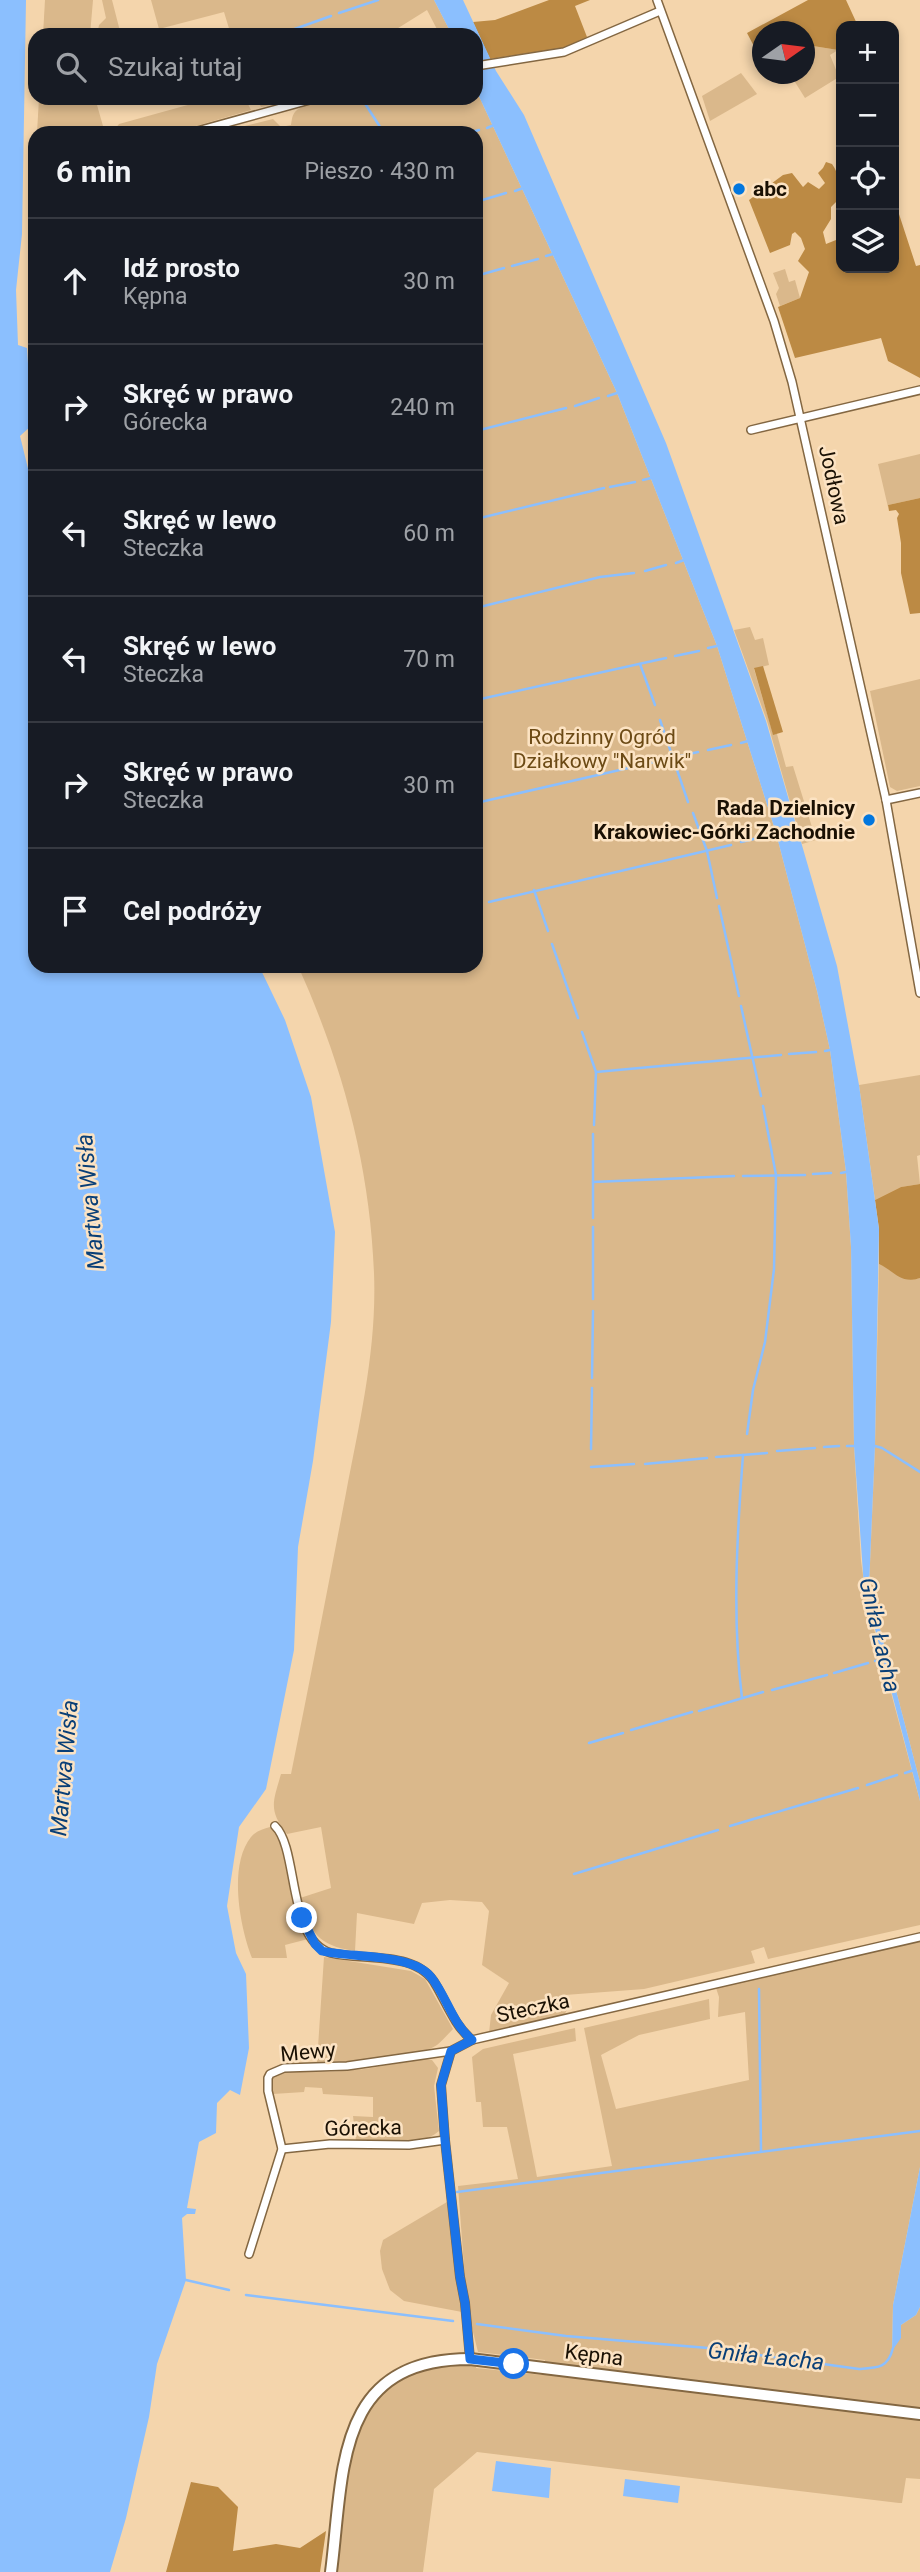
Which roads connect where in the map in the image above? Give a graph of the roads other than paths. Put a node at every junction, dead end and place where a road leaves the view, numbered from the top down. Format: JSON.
{"nodes":[{"id":1,"x":657,"y":0,"type":"edge"},
{"id":2,"x":660,"y":11,"type":"junction"},
{"id":3,"x":483,"y":65,"type":"edge"},
{"id":4,"x":292,"y":105,"type":"edge"},
{"id":5,"x":215,"y":126,"type":"edge"},
{"id":6,"x":920,"y":390,"type":"edge"},
{"id":7,"x":802,"y":418,"type":"junction"},
{"id":8,"x":751,"y":430,"type":"dead end"},
{"id":9,"x":920,"y":793,"type":"edge"},
{"id":10,"x":886,"y":800,"type":"junction"},
{"id":11,"x":920,"y":993,"type":"edge"},
{"id":12,"x":275,"y":1826,"type":"dead end"},
{"id":13,"x":920,"y":1937,"type":"edge"},
{"id":14,"x":472,"y":2040,"type":"junction"},
{"id":15,"x":451,"y":2051,"type":"junction"},
{"id":16,"x":445,"y":2140,"type":"junction"},
{"id":17,"x":282,"y":2149,"type":"junction"},
{"id":18,"x":249,"y":2254,"type":"dead end"},
{"id":19,"x":470,"y":2359,"type":"junction"},
{"id":20,"x":920,"y":2414,"type":"edge"},
{"id":21,"x":331,"y":2572,"type":"edge"}],
"edges":[{"from":1,"to":2,"type":"street","name":"Jodłowa"},
{"from":2,"to":3,"type":"street"},
{"from":2,"to":7,"type":"street","name":"Jodłowa"},
{"from":4,"to":5,"type":"street"},
{"from":6,"to":7,"type":"street"},
{"from":7,"to":8,"type":"street"},
{"from":7,"to":10,"type":"street","name":"Jodłowa"},
{"from":9,"to":10,"type":"street"},
{"from":10,"to":11,"type":"street","name":"Jodłowa"},
{"from":12,"to":14,"type":"street","name":"Steczka"},
{"from":13,"to":14,"type":"street","name":"Steczka"},
{"from":14,"to":15,"type":"street"},
{"from":15,"to":16,"type":"street"},
{"from":15,"to":17,"type":"street","name":"Mewy"},
{"from":16,"to":17,"type":"street","name":"Górecka"},
{"from":16,"to":19,"type":"street"},
{"from":17,"to":18,"type":"street"},
{"from":19,"to":20,"type":"street","name":"Kępna"},
{"from":19,"to":21,"type":"street","name":"Kępna"}]}
